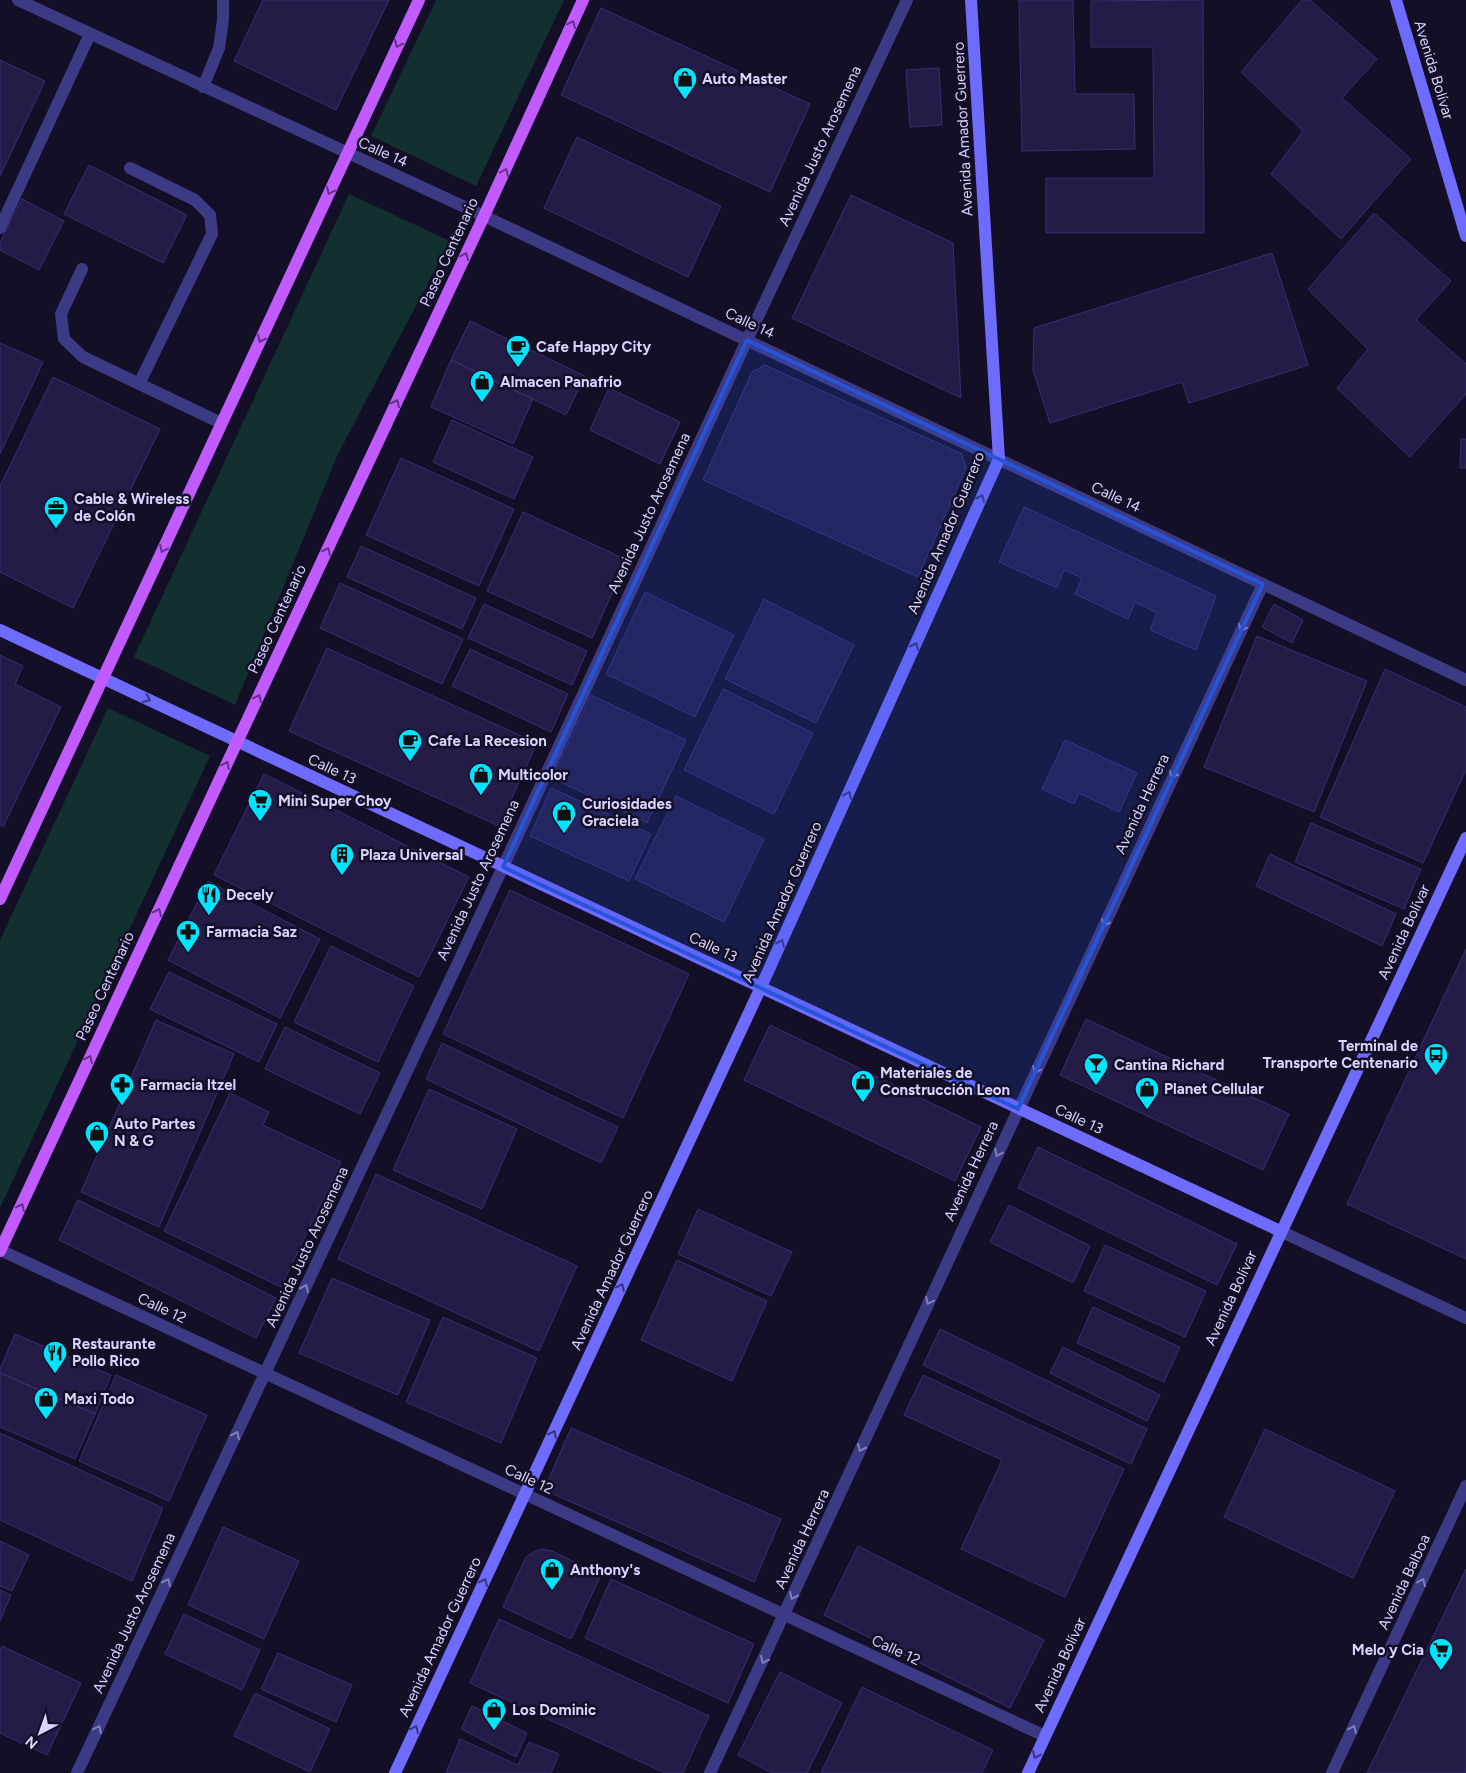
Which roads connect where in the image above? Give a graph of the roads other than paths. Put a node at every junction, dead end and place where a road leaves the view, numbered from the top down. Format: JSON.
{"nodes":[{"id":1,"x":18,"y":0,"type":"edge"},
{"id":2,"x":223,"y":0,"type":"edge"},
{"id":3,"x":419,"y":0,"type":"edge"},
{"id":4,"x":583,"y":0,"type":"edge"},
{"id":5,"x":907,"y":0,"type":"edge"},
{"id":6,"x":971,"y":0,"type":"edge"},
{"id":7,"x":1396,"y":0,"type":"edge"},
{"id":8,"x":90,"y":34,"type":"junction"},
{"id":9,"x":203,"y":87,"type":"junction"},
{"id":10,"x":347,"y":154,"type":"junction"},
{"id":11,"x":130,"y":168,"type":"dead end"},
{"id":12,"x":484,"y":216,"type":"junction"},
{"id":13,"x":0,"y":228,"type":"edge"},
{"id":14,"x":1466,"y":236,"type":"edge"},
{"id":15,"x":82,"y":269,"type":"dead end"},
{"id":16,"x":747,"y":340,"type":"junction"},
{"id":17,"x":139,"y":384,"type":"junction"},
{"id":18,"x":222,"y":423,"type":"junction"},
{"id":19,"x":999,"y":459,"type":"junction"},
{"id":20,"x":1263,"y":584,"type":"junction"},
{"id":21,"x":0,"y":630,"type":"edge"},
{"id":22,"x":103,"y":678,"type":"junction"},
{"id":23,"x":1466,"y":680,"type":"edge"},
{"id":24,"x":237,"y":742,"type":"junction"},
{"id":25,"x":1466,"y":838,"type":"edge"},
{"id":26,"x":503,"y":867,"type":"junction"},
{"id":27,"x":0,"y":899,"type":"edge"},
{"id":28,"x":761,"y":987,"type":"junction"},
{"id":29,"x":1018,"y":1109,"type":"junction"},
{"id":30,"x":1280,"y":1231,"type":"junction"},
{"id":31,"x":0,"y":1251,"type":"edge"},
{"id":32,"x":1466,"y":1318,"type":"edge"},
{"id":33,"x":265,"y":1374,"type":"junction"},
{"id":34,"x":1466,"y":1486,"type":"edge"},
{"id":35,"x":525,"y":1494,"type":"junction"},
{"id":36,"x":784,"y":1616,"type":"junction"},
{"id":37,"x":1045,"y":1736,"type":"junction"},
{"id":38,"x":77,"y":1773,"type":"edge"},
{"id":39,"x":395,"y":1773,"type":"edge"},
{"id":40,"x":710,"y":1773,"type":"edge"},
{"id":41,"x":1028,"y":1773,"type":"edge"},
{"id":42,"x":1332,"y":1773,"type":"edge"}],
"edges":[{"from":1,"to":8,"type":"street","name":"Calle 14"},
{"from":2,"to":9,"type":"street"},
{"from":3,"to":10,"type":"main road","one_way":true},
{"from":12,"to":4,"type":"main road","name":"Paseo Centenario","one_way":true},
{"from":5,"to":16,"type":"street","name":"Avenida Justo Arosemena"},
{"from":6,"to":19,"type":"main road","name":"Avenida Amador Guerrero"},
{"from":7,"to":14,"type":"main road","name":"Avenida Bolívar"},
{"from":8,"to":9,"type":"street","name":"Calle 14"},
{"from":8,"to":13,"type":"street"},
{"from":9,"to":10,"type":"street","name":"Calle 14"},
{"from":10,"to":12,"type":"street","name":"Calle 14"},
{"from":10,"to":18,"type":"main road","one_way":true},
{"from":11,"to":17,"type":"street"},
{"from":12,"to":16,"type":"street","name":"Calle 14"},
{"from":24,"to":12,"type":"main road","name":"Paseo Centenario","one_way":true},
{"from":15,"to":17,"type":"street"},
{"from":16,"to":19,"type":"street","name":"Calle 14"},
{"from":16,"to":26,"type":"street","name":"Avenida Justo Arosemena"},
{"from":17,"to":18,"type":"street"},
{"from":18,"to":22,"type":"main road","one_way":true},
{"from":19,"to":20,"type":"street","name":"Calle 14"},
{"from":28,"to":19,"type":"main road","name":"Avenida Amador Guerrero","one_way":true},
{"from":20,"to":23,"type":"street","name":"Calle 14"},
{"from":20,"to":29,"type":"street","name":"Avenida Herrera","one_way":true},
{"from":21,"to":22,"type":"main road","name":"Calle 13"},
{"from":22,"to":24,"type":"main road","name":"Calle 13","one_way":true},
{"from":22,"to":27,"type":"main road"},
{"from":24,"to":26,"type":"main road","name":"Calle 13"},
{"from":31,"to":24,"type":"main road","name":"Paseo Centenario","one_way":true},
{"from":25,"to":30,"type":"main road","name":"Avenida Bolívar"},
{"from":26,"to":28,"type":"main road","name":"Calle 13"},
{"from":33,"to":26,"type":"street","name":"Avenida Justo Arosemena","one_way":true},
{"from":28,"to":29,"type":"main road","name":"Calle 13"},
{"from":35,"to":28,"type":"main road","name":"Avenida Amador Guerrero","one_way":true},
{"from":29,"to":30,"type":"main road","name":"Calle 13"},
{"from":29,"to":36,"type":"street","name":"Avenida Herrera","one_way":true},
{"from":30,"to":32,"type":"street","name":"Calle 13"},
{"from":30,"to":37,"type":"main road","name":"Avenida Bolívar"},
{"from":31,"to":33,"type":"street","name":"Calle 12"},
{"from":33,"to":35,"type":"street","name":"Calle 12"},
{"from":38,"to":33,"type":"street","name":"Avenida Justo Arosemena","one_way":true},
{"from":42,"to":34,"type":"street","name":"Avenida Balboa","one_way":true},
{"from":35,"to":36,"type":"street","name":"Calle 12"},
{"from":39,"to":35,"type":"main road","name":"Avenida Amador Guerrero","one_way":true},
{"from":36,"to":37,"type":"street","name":"Calle 12"},
{"from":36,"to":40,"type":"street","name":"Avenida Herrera","one_way":true},
{"from":37,"to":41,"type":"main road","name":"Avenida Bolívar","one_way":true}]}
